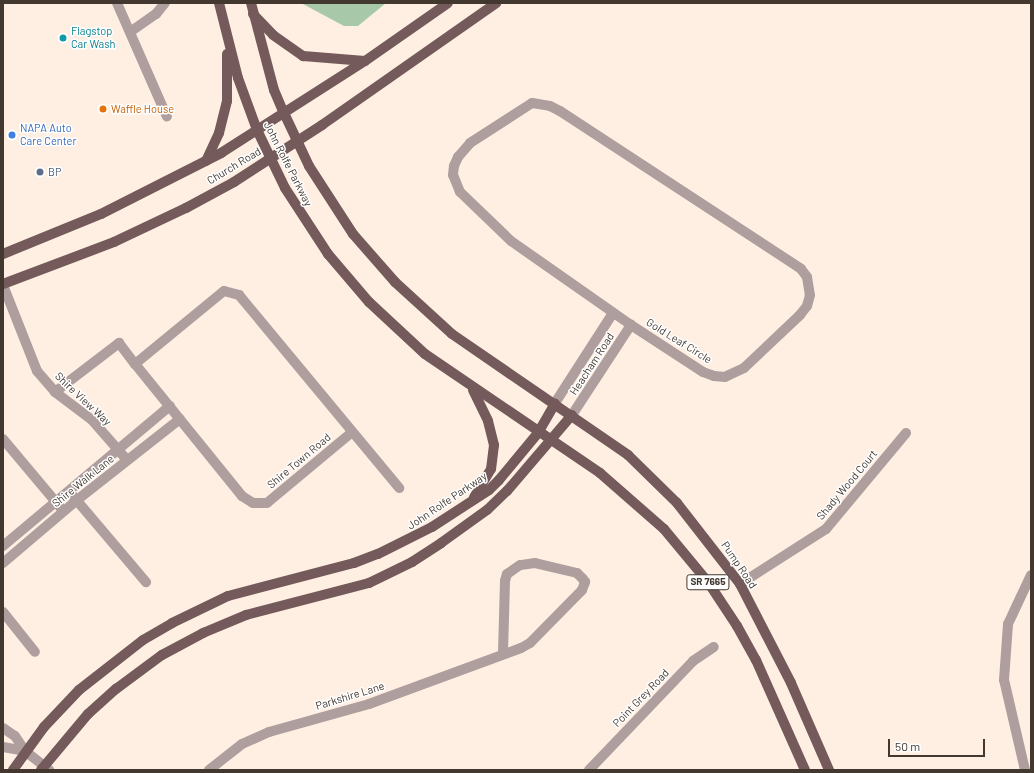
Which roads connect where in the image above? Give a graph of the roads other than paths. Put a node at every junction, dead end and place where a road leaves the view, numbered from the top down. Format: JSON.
{"nodes":[{"id":1,"x":117,"y":3,"type":"edge"},
{"id":2,"x":165,"y":3,"type":"edge"},
{"id":3,"x":219,"y":3,"type":"edge"},
{"id":4,"x":251,"y":3,"type":"edge"},
{"id":5,"x":448,"y":3,"type":"edge"},
{"id":6,"x":496,"y":3,"type":"edge"},
{"id":7,"x":253,"y":14,"type":"junction"},
{"id":8,"x":130,"y":32,"type":"junction"},
{"id":9,"x":227,"y":40,"type":"junction"},
{"id":10,"x":365,"y":61,"type":"junction"},
{"id":11,"x":284,"y":113,"type":"junction"},
{"id":12,"x":167,"y":117,"type":"dead end"},
{"id":13,"x":257,"y":130,"type":"junction"},
{"id":14,"x":297,"y":142,"type":"junction"},
{"id":15,"x":270,"y":159,"type":"junction"},
{"id":16,"x":206,"y":161,"type":"junction"},
{"id":17,"x":3,"y":254,"type":"edge"},
{"id":18,"x":3,"y":285,"type":"edge"},
{"id":19,"x":613,"y":313,"type":"junction"},
{"id":20,"x":631,"y":325,"type":"junction"},
{"id":21,"x":135,"y":364,"type":"junction"},
{"id":22,"x":472,"y":388,"type":"junction"},
{"id":23,"x":55,"y":392,"type":"junction"},
{"id":24,"x":555,"y":403,"type":"junction"},
{"id":25,"x":170,"y":406,"type":"junction"},
{"id":26,"x":572,"y":415,"type":"junction"},
{"id":27,"x":180,"y":419,"type":"junction"},
{"id":28,"x":351,"y":433,"type":"junction"},
{"id":29,"x":538,"y":433,"type":"junction"},
{"id":30,"x":906,"y":433,"type":"dead end"},
{"id":31,"x":3,"y":439,"type":"edge"},
{"id":32,"x":551,"y":441,"type":"junction"},
{"id":33,"x":118,"y":450,"type":"junction"},
{"id":34,"x":127,"y":460,"type":"junction"},
{"id":35,"x":399,"y":488,"type":"dead end"},
{"id":36,"x":69,"y":491,"type":"junction"},
{"id":37,"x":474,"y":498,"type":"junction"},
{"id":38,"x":77,"y":500,"type":"junction"},
{"id":39,"x":56,"y":502,"type":"junction"},
{"id":40,"x":64,"y":512,"type":"junction"},
{"id":41,"x":3,"y":546,"type":"edge"},
{"id":42,"x":3,"y":563,"type":"edge"},
{"id":43,"x":1031,"y":575,"type":"edge"},
{"id":44,"x":146,"y":582,"type":"dead end"},
{"id":45,"x":740,"y":584,"type":"junction"},
{"id":46,"x":3,"y":612,"type":"edge"},
{"id":47,"x":714,"y":647,"type":"dead end"},
{"id":48,"x":35,"y":652,"type":"dead end"},
{"id":49,"x":503,"y":654,"type":"junction"},
{"id":50,"x":3,"y":728,"type":"edge"},
{"id":51,"x":3,"y":747,"type":"edge"},
{"id":52,"x":26,"y":752,"type":"junction"},
{"id":53,"x":45,"y":769,"type":"edge"},
{"id":54,"x":13,"y":770,"type":"edge"},
{"id":55,"x":209,"y":770,"type":"edge"},
{"id":56,"x":589,"y":770,"type":"edge"},
{"id":57,"x":805,"y":770,"type":"edge"},
{"id":58,"x":830,"y":770,"type":"edge"},
{"id":59,"x":1024,"y":770,"type":"edge"}],
"edges":[{"from":1,"to":8,"type":"street"},
{"from":2,"to":8,"type":"street"},
{"from":3,"to":9,"type":"main road","name":"John Rolfe Parkway"},
{"from":4,"to":7,"type":"main road","name":"John Rolfe Parkway"},
{"from":5,"to":10,"type":"main road","name":"Church Road"},
{"from":6,"to":14,"type":"main road","name":"Church Road"},
{"from":7,"to":10,"type":"main road"},
{"from":7,"to":11,"type":"main road","name":"John Rolfe Parkway"},
{"from":8,"to":12,"type":"street"},
{"from":9,"to":13,"type":"main road","name":"John Rolfe Parkway"},
{"from":9,"to":16,"type":"main road"},
{"from":10,"to":11,"type":"main road","name":"Church Road"},
{"from":11,"to":13,"type":"main road","name":"Church Road"},
{"from":11,"to":14,"type":"main road","name":"John Rolfe Parkway"},
{"from":13,"to":15,"type":"main road","name":"John Rolfe Parkway"},
{"from":13,"to":16,"type":"main road","name":"Church Road"},
{"from":14,"to":15,"type":"main road","name":"Church Road"},
{"from":14,"to":24,"type":"main road","name":"John Rolfe Parkway"},
{"from":15,"to":18,"type":"main road","name":"Church Road"},
{"from":15,"to":22,"type":"main road","name":"John Rolfe Parkway"},
{"from":16,"to":17,"type":"main road","name":"Church Road"},
{"from":18,"to":23,"type":"street","name":"Shire View Way"},
{"from":19,"to":20,"type":"street","name":"Gold Leaf Circle"},
{"from":19,"to":20,"type":"street","name":"Gold Leaf Circle"},
{"from":19,"to":24,"type":"street","name":"Heacham Road"},
{"from":20,"to":26,"type":"street","name":"Heacham Road"},
{"from":21,"to":23,"type":"street","name":"Shire Town Road"},
{"from":21,"to":25,"type":"street","name":"Shire Town Road"},
{"from":21,"to":28,"type":"street"},
{"from":22,"to":29,"type":"main road","name":"John Rolfe Parkway"},
{"from":22,"to":37,"type":"main road"},
{"from":23,"to":33,"type":"street","name":"Shire View Way"},
{"from":24,"to":26,"type":"main road","name":"John Rolfe Parkway"},
{"from":24,"to":29,"type":"main road"},
{"from":25,"to":27,"type":"street","name":"Shire Town Road"},
{"from":25,"to":33,"type":"street","name":"Shire Walk Lane"},
{"from":26,"to":32,"type":"main road"},
{"from":26,"to":45,"type":"main road","name":"Pump Road","number":"SR 7665"},
{"from":27,"to":28,"type":"street","name":"Shire Town Road"},
{"from":27,"to":34,"type":"street","name":"Shire Walk Lane"},
{"from":28,"to":35,"type":"street"},
{"from":29,"to":32,"type":"main road","number":"SR 7665"},
{"from":29,"to":37,"type":"main road","name":"John Rolfe Parkway"},
{"from":30,"to":45,"type":"street","name":"Shady Wood Court"},
{"from":31,"to":39,"type":"street"},
{"from":32,"to":53,"type":"main road"},
{"from":32,"to":57,"type":"main road","number":"SR 7665"},
{"from":33,"to":34,"type":"street","name":"Shire View Way"},
{"from":33,"to":36,"type":"street","name":"Shire Walk Lane"},
{"from":34,"to":38,"type":"street","name":"Shire Walk Lane"},
{"from":36,"to":38,"type":"street"},
{"from":36,"to":39,"type":"street","name":"Shire Walk Lane"},
{"from":37,"to":52,"type":"main road","name":"John Rolfe Parkway"},
{"from":38,"to":40,"type":"street","name":"Shire Walk Lane"},
{"from":38,"to":44,"type":"street"},
{"from":39,"to":40,"type":"street"},
{"from":39,"to":41,"type":"street","name":"Shire Walk Lane"},
{"from":40,"to":42,"type":"street","name":"Shire Walk Lane"},
{"from":43,"to":59,"type":"street"},
{"from":45,"to":58,"type":"main road","name":"Pump Road","number":"SR 7665"},
{"from":46,"to":48,"type":"street"},
{"from":47,"to":56,"type":"street","name":"Point Grey Road"},
{"from":49,"to":49,"type":"street","name":"Parkshire Lane"},
{"from":49,"to":55,"type":"street","name":"Parkshire Lane"},
{"from":50,"to":52,"type":"street"},
{"from":51,"to":52,"type":"street"},
{"from":52,"to":53,"type":"street"},
{"from":52,"to":54,"type":"main road","name":"John Rolfe Parkway"}]}
